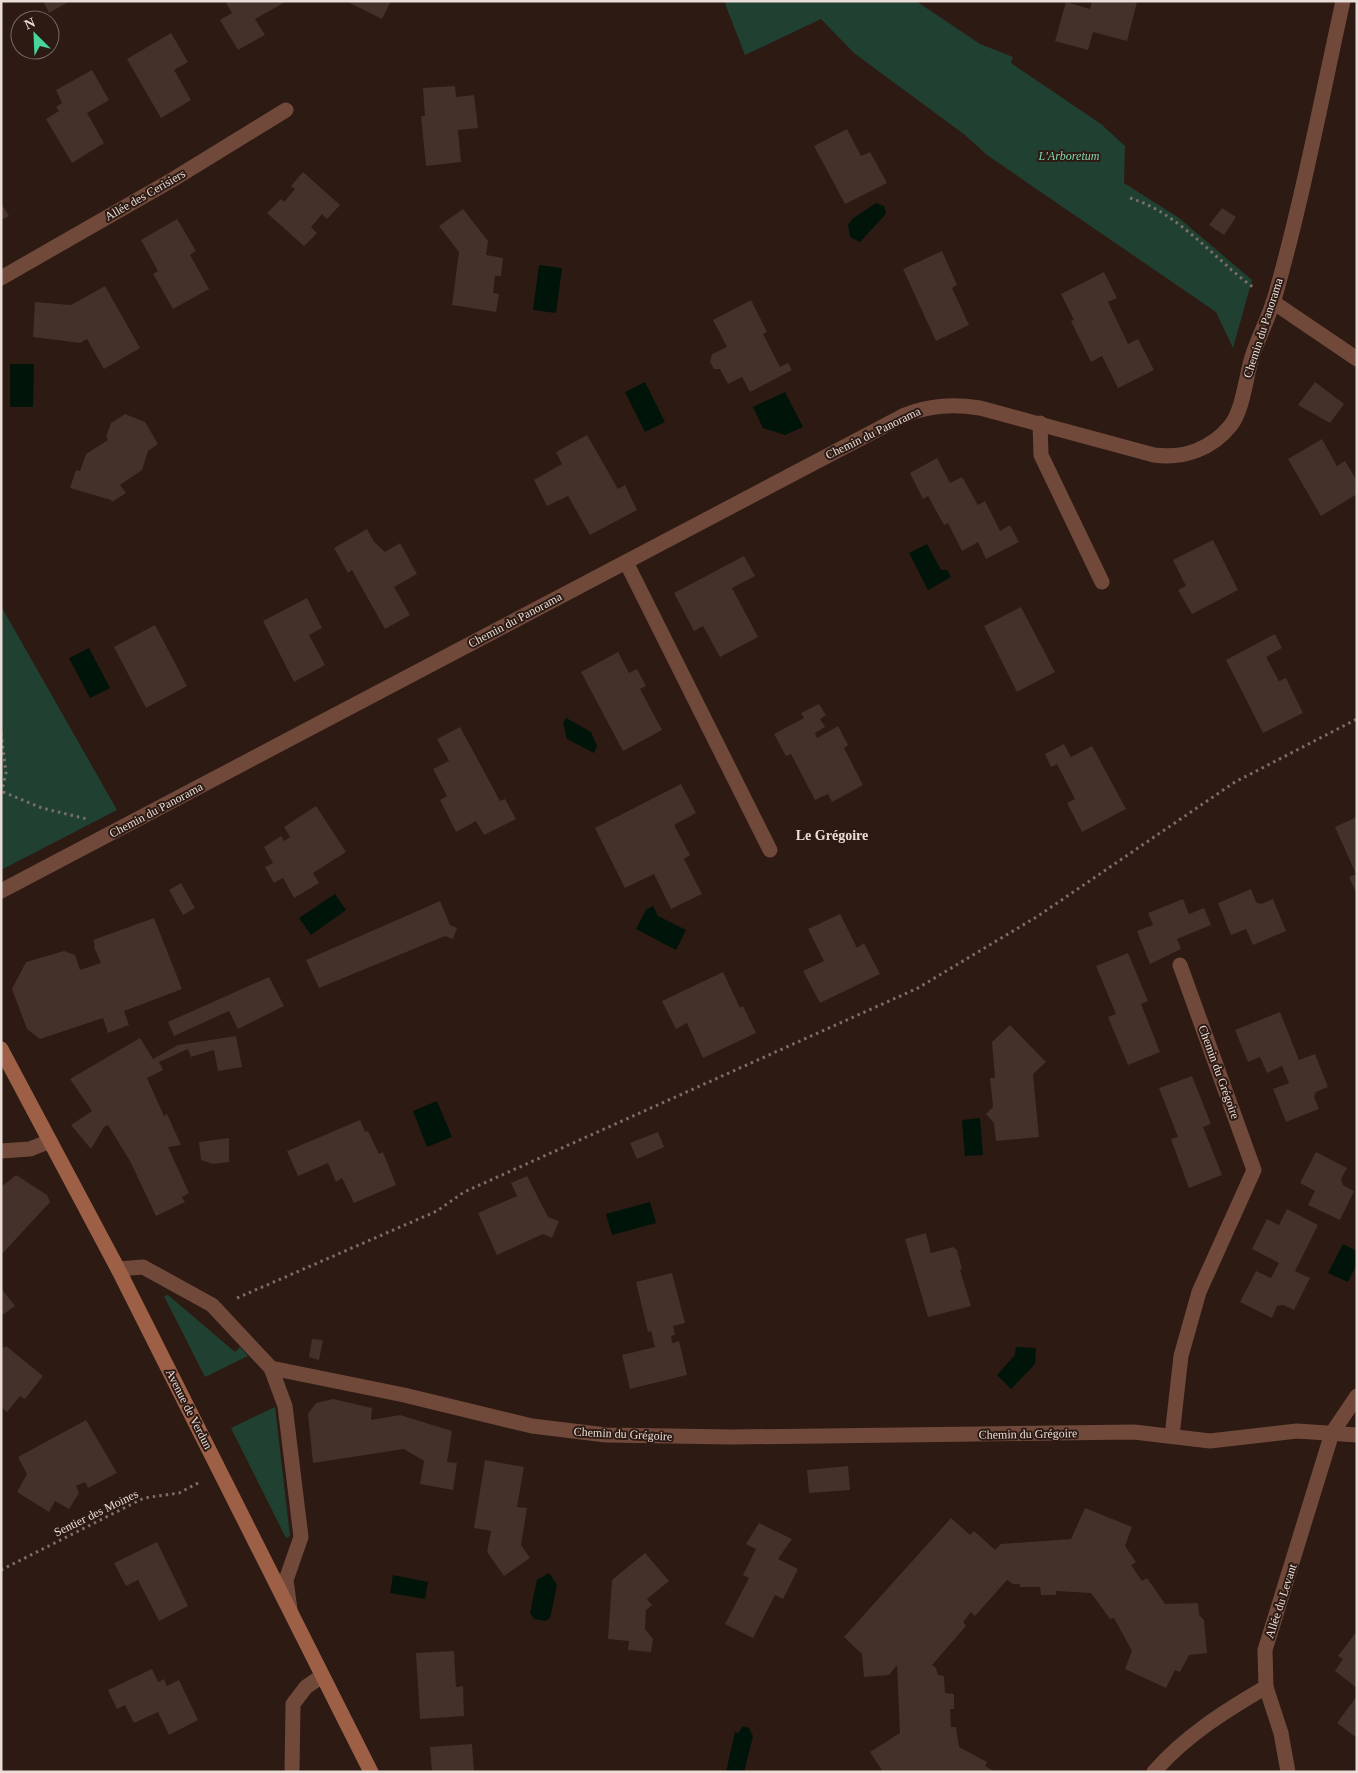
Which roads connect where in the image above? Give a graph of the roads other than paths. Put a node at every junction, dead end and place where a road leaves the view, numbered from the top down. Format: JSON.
{"nodes":[{"id":1,"x":1343,"y":1,"type":"edge"},
{"id":2,"x":286,"y":110,"type":"dead end"},
{"id":3,"x":1,"y":278,"type":"edge"},
{"id":4,"x":1273,"y":302,"type":"junction"},
{"id":5,"x":1357,"y":359,"type":"edge"},
{"id":6,"x":1040,"y":423,"type":"junction"},
{"id":7,"x":626,"y":562,"type":"junction"},
{"id":8,"x":1102,"y":582,"type":"dead end"},
{"id":9,"x":770,"y":850,"type":"dead end"},
{"id":10,"x":1,"y":891,"type":"edge"},
{"id":11,"x":1180,"y":965,"type":"dead end"},
{"id":12,"x":1,"y":1049,"type":"edge"},
{"id":13,"x":50,"y":1141,"type":"junction"},
{"id":14,"x":1,"y":1151,"type":"edge"},
{"id":15,"x":118,"y":1269,"type":"junction"},
{"id":16,"x":271,"y":1368,"type":"junction"},
{"id":17,"x":1357,"y":1396,"type":"edge"},
{"id":18,"x":1332,"y":1433,"type":"junction"},
{"id":19,"x":1357,"y":1435,"type":"edge"},
{"id":20,"x":1172,"y":1436,"type":"junction"},
{"id":21,"x":290,"y":1609,"type":"junction"},
{"id":22,"x":322,"y":1676,"type":"junction"},
{"id":23,"x":1266,"y":1686,"type":"junction"},
{"id":24,"x":292,"y":1772,"type":"edge"},
{"id":25,"x":371,"y":1772,"type":"edge"},
{"id":26,"x":1154,"y":1772,"type":"edge"},
{"id":27,"x":1288,"y":1772,"type":"edge"}],
"edges":[{"from":1,"to":4,"type":"street","name":"Chemin du Panorama"},
{"from":2,"to":3,"type":"street","name":"Allée des Cerisiers"},
{"from":4,"to":5,"type":"street"},
{"from":4,"to":6,"type":"street","name":"Chemin du Panorama"},
{"from":6,"to":7,"type":"street","name":"Chemin du Panorama"},
{"from":6,"to":8,"type":"street"},
{"from":7,"to":9,"type":"street"},
{"from":7,"to":10,"type":"street","name":"Chemin du Panorama"},
{"from":11,"to":20,"type":"street","name":"Chemin du Grégoire"},
{"from":12,"to":13,"type":"street","name":"Avenue de Verdun"},
{"from":13,"to":14,"type":"street"},
{"from":13,"to":15,"type":"street","name":"Avenue de Verdun"},
{"from":15,"to":16,"type":"street"},
{"from":15,"to":21,"type":"street","name":"Avenue de Verdun"},
{"from":16,"to":20,"type":"street","name":"Chemin du Grégoire"},
{"from":16,"to":21,"type":"street"},
{"from":17,"to":18,"type":"street","name":"Allée du Levant"},
{"from":18,"to":19,"type":"street","name":"Chemin du Grégoire"},
{"from":18,"to":20,"type":"street","name":"Chemin du Grégoire"},
{"from":18,"to":23,"type":"street","name":"Allée du Levant"},
{"from":21,"to":22,"type":"street","name":"Avenue de Verdun"},
{"from":22,"to":24,"type":"street"},
{"from":22,"to":25,"type":"street","name":"Avenue de Verdun"},
{"from":23,"to":26,"type":"street"},
{"from":23,"to":27,"type":"street","name":"Allée du Levant"}]}
